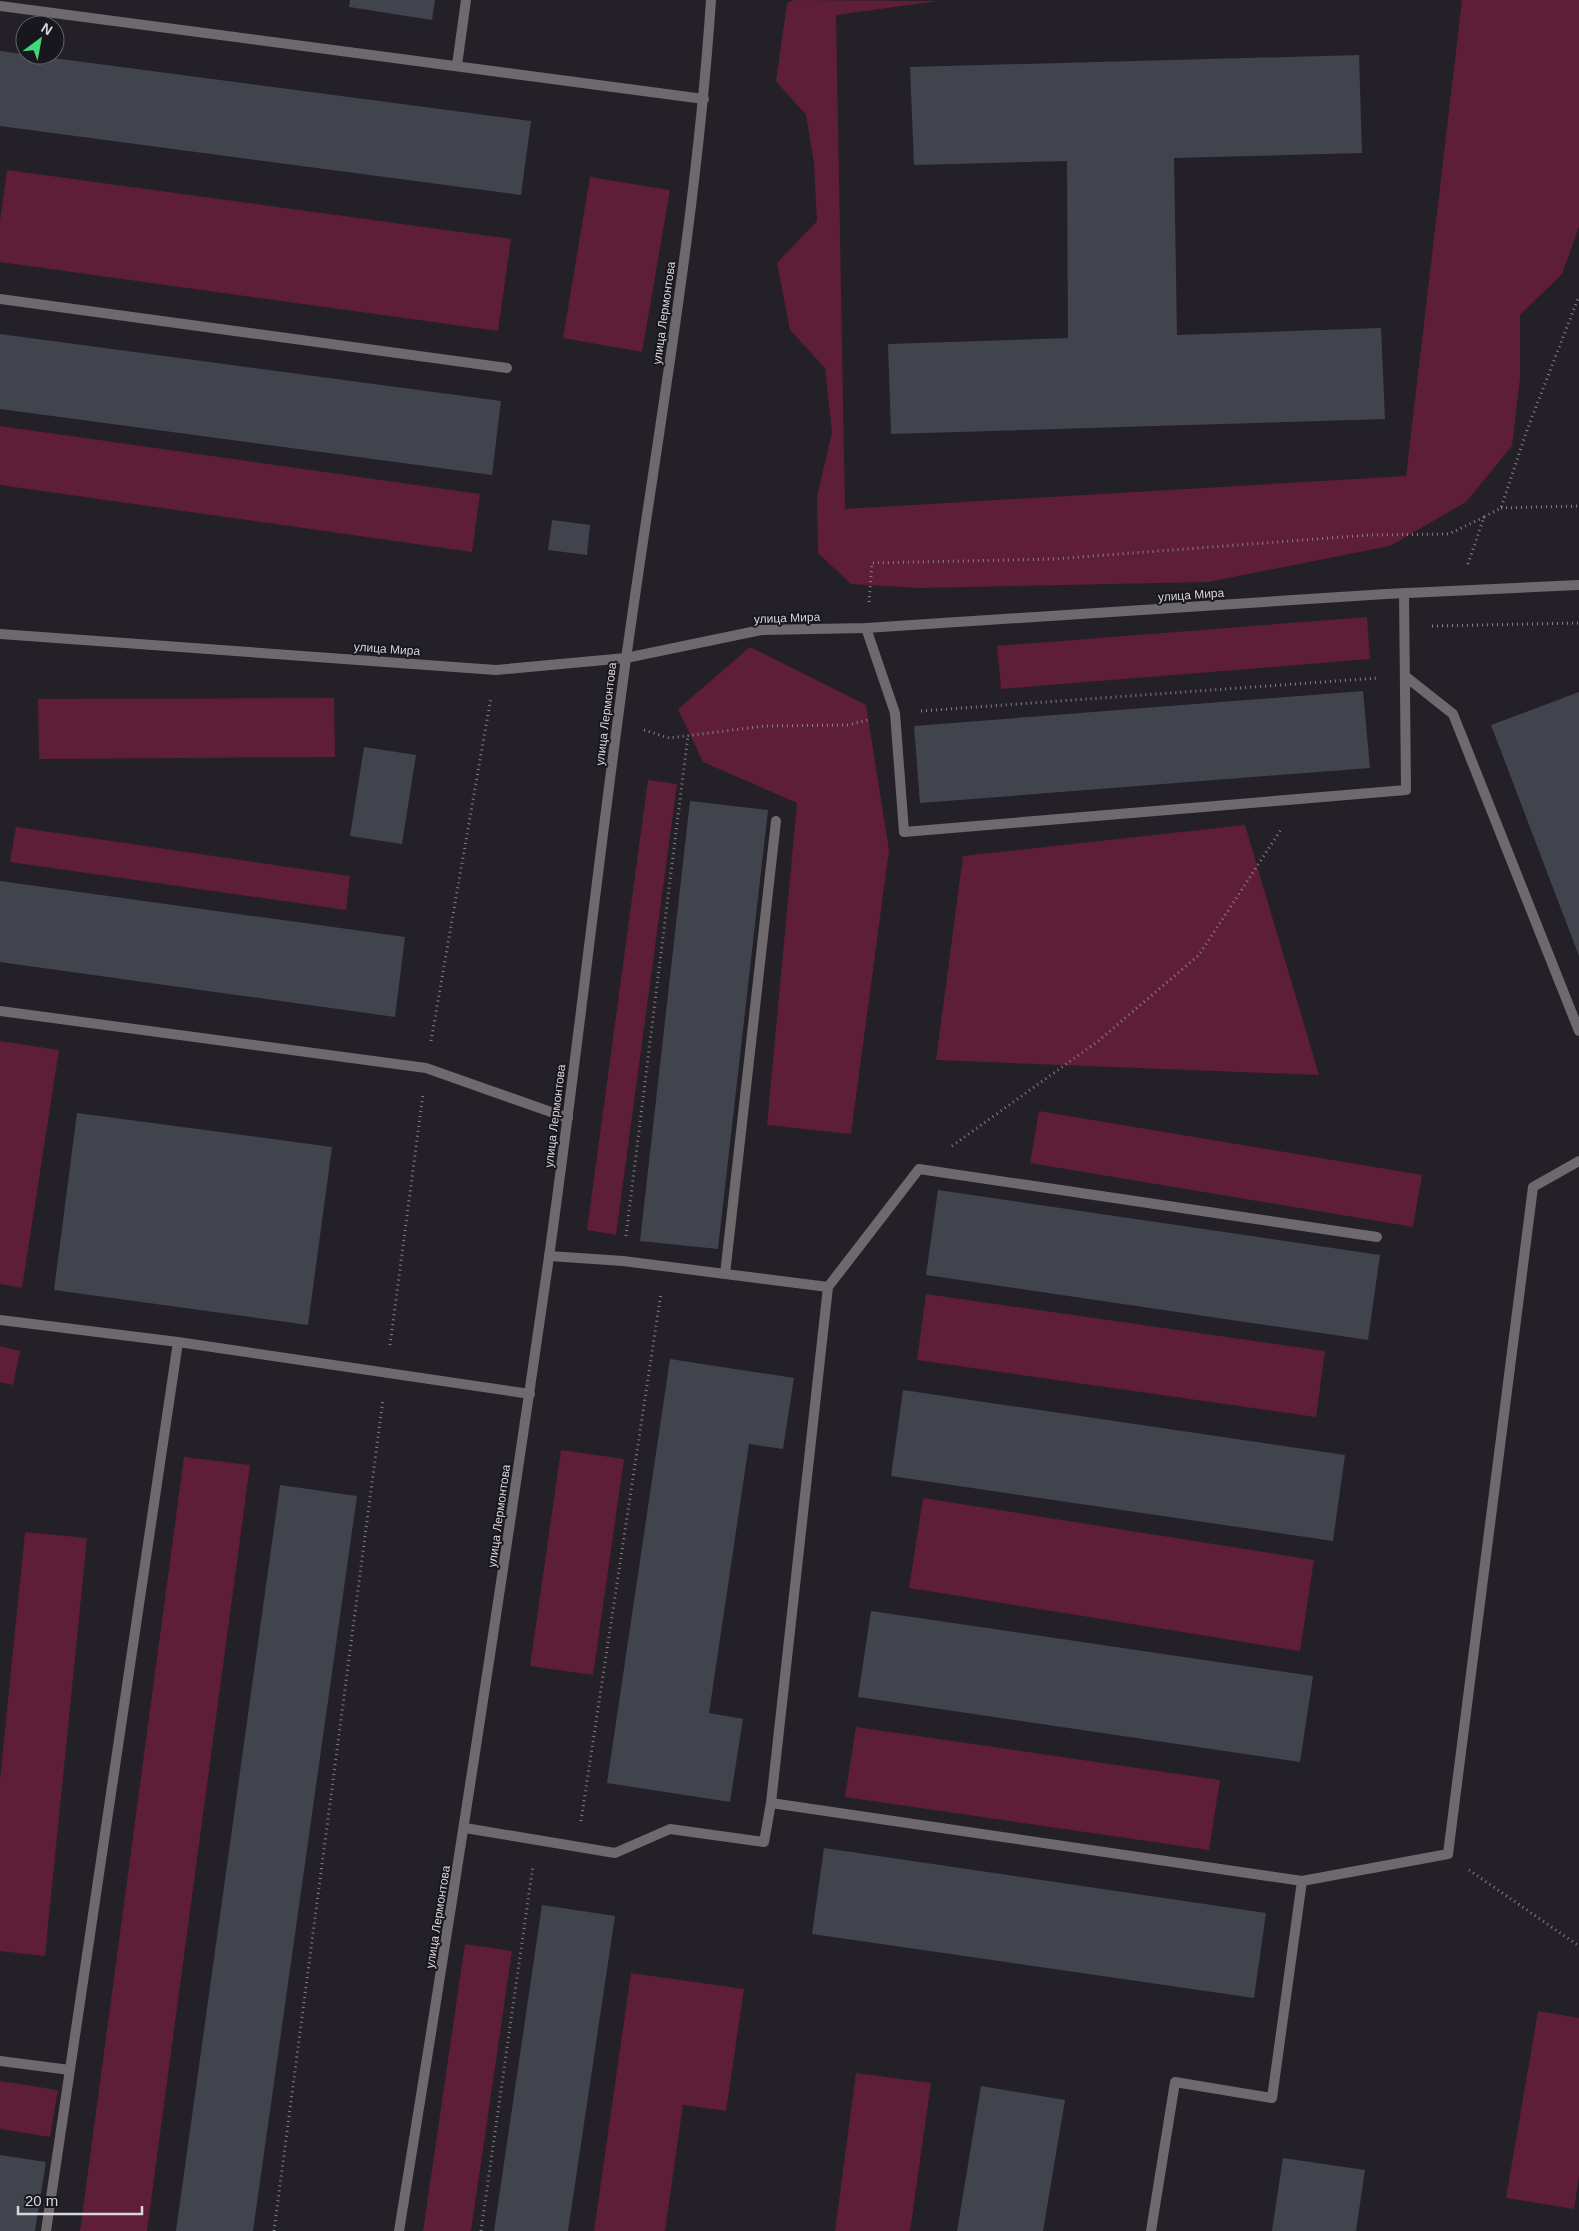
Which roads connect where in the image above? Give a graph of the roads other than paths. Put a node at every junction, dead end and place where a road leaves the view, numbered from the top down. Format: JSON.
{"nodes":[{"id":1,"x":466,"y":0,"type":"edge"},
{"id":2,"x":711,"y":0,"type":"edge"},
{"id":3,"x":0,"y":6,"type":"edge"},
{"id":4,"x":457,"y":66,"type":"junction"},
{"id":5,"x":704,"y":99,"type":"junction"},
{"id":6,"x":0,"y":299,"type":"edge"},
{"id":7,"x":507,"y":368,"type":"dead end"},
{"id":8,"x":1579,"y":585,"type":"edge"},
{"id":9,"x":1404,"y":593,"type":"junction"},
{"id":10,"x":866,"y":628,"type":"junction"},
{"id":11,"x":0,"y":634,"type":"edge"},
{"id":12,"x":626,"y":658,"type":"junction"},
{"id":13,"x":1405,"y":676,"type":"junction"},
{"id":14,"x":776,"y":822,"type":"dead end"},
{"id":15,"x":0,"y":1011,"type":"edge"},
{"id":16,"x":1579,"y":1031,"type":"edge"},
{"id":17,"x":568,"y":1118,"type":"junction"},
{"id":18,"x":1579,"y":1161,"type":"edge"},
{"id":19,"x":1377,"y":1237,"type":"dead end"},
{"id":20,"x":549,"y":1256,"type":"junction"},
{"id":21,"x":725,"y":1274,"type":"junction"},
{"id":22,"x":828,"y":1287,"type":"junction"},
{"id":23,"x":0,"y":1320,"type":"edge"},
{"id":24,"x":178,"y":1342,"type":"junction"},
{"id":25,"x":530,"y":1394,"type":"junction"},
{"id":26,"x":771,"y":1803,"type":"junction"},
{"id":27,"x":465,"y":1828,"type":"junction"},
{"id":28,"x":1302,"y":1881,"type":"junction"},
{"id":29,"x":0,"y":2060,"type":"edge"},
{"id":30,"x":70,"y":2070,"type":"junction"},
{"id":31,"x":46,"y":2231,"type":"edge"},
{"id":32,"x":400,"y":2231,"type":"edge"},
{"id":33,"x":1151,"y":2231,"type":"edge"}],
"edges":[{"from":1,"to":4,"type":"street"},
{"from":2,"to":5,"type":"street","name":"улица Лермонтова"},
{"from":3,"to":4,"type":"street"},
{"from":4,"to":5,"type":"street"},
{"from":5,"to":12,"type":"street","name":"улица Лермонтова"},
{"from":6,"to":7,"type":"street"},
{"from":8,"to":9,"type":"street","name":"улица Мира"},
{"from":9,"to":10,"type":"street","name":"улица Мира"},
{"from":9,"to":13,"type":"street"},
{"from":10,"to":12,"type":"street","name":"улица Мира"},
{"from":10,"to":13,"type":"street"},
{"from":11,"to":12,"type":"street","name":"улица Мира"},
{"from":12,"to":17,"type":"street","name":"улица Лермонтова"},
{"from":13,"to":16,"type":"street"},
{"from":14,"to":21,"type":"street"},
{"from":15,"to":17,"type":"street"},
{"from":17,"to":20,"type":"street","name":"улица Лермонтова"},
{"from":18,"to":28,"type":"street"},
{"from":19,"to":22,"type":"street"},
{"from":20,"to":21,"type":"street"},
{"from":20,"to":25,"type":"street","name":"улица Лермонтова"},
{"from":21,"to":22,"type":"street"},
{"from":22,"to":26,"type":"street"},
{"from":23,"to":24,"type":"street"},
{"from":24,"to":25,"type":"street"},
{"from":24,"to":30,"type":"street"},
{"from":25,"to":27,"type":"street","name":"улица Лермонтова"},
{"from":26,"to":27,"type":"street"},
{"from":26,"to":28,"type":"street"},
{"from":27,"to":32,"type":"street","name":"улица Лермонтова"},
{"from":28,"to":33,"type":"street"},
{"from":29,"to":30,"type":"street"},
{"from":30,"to":31,"type":"street"}]}
